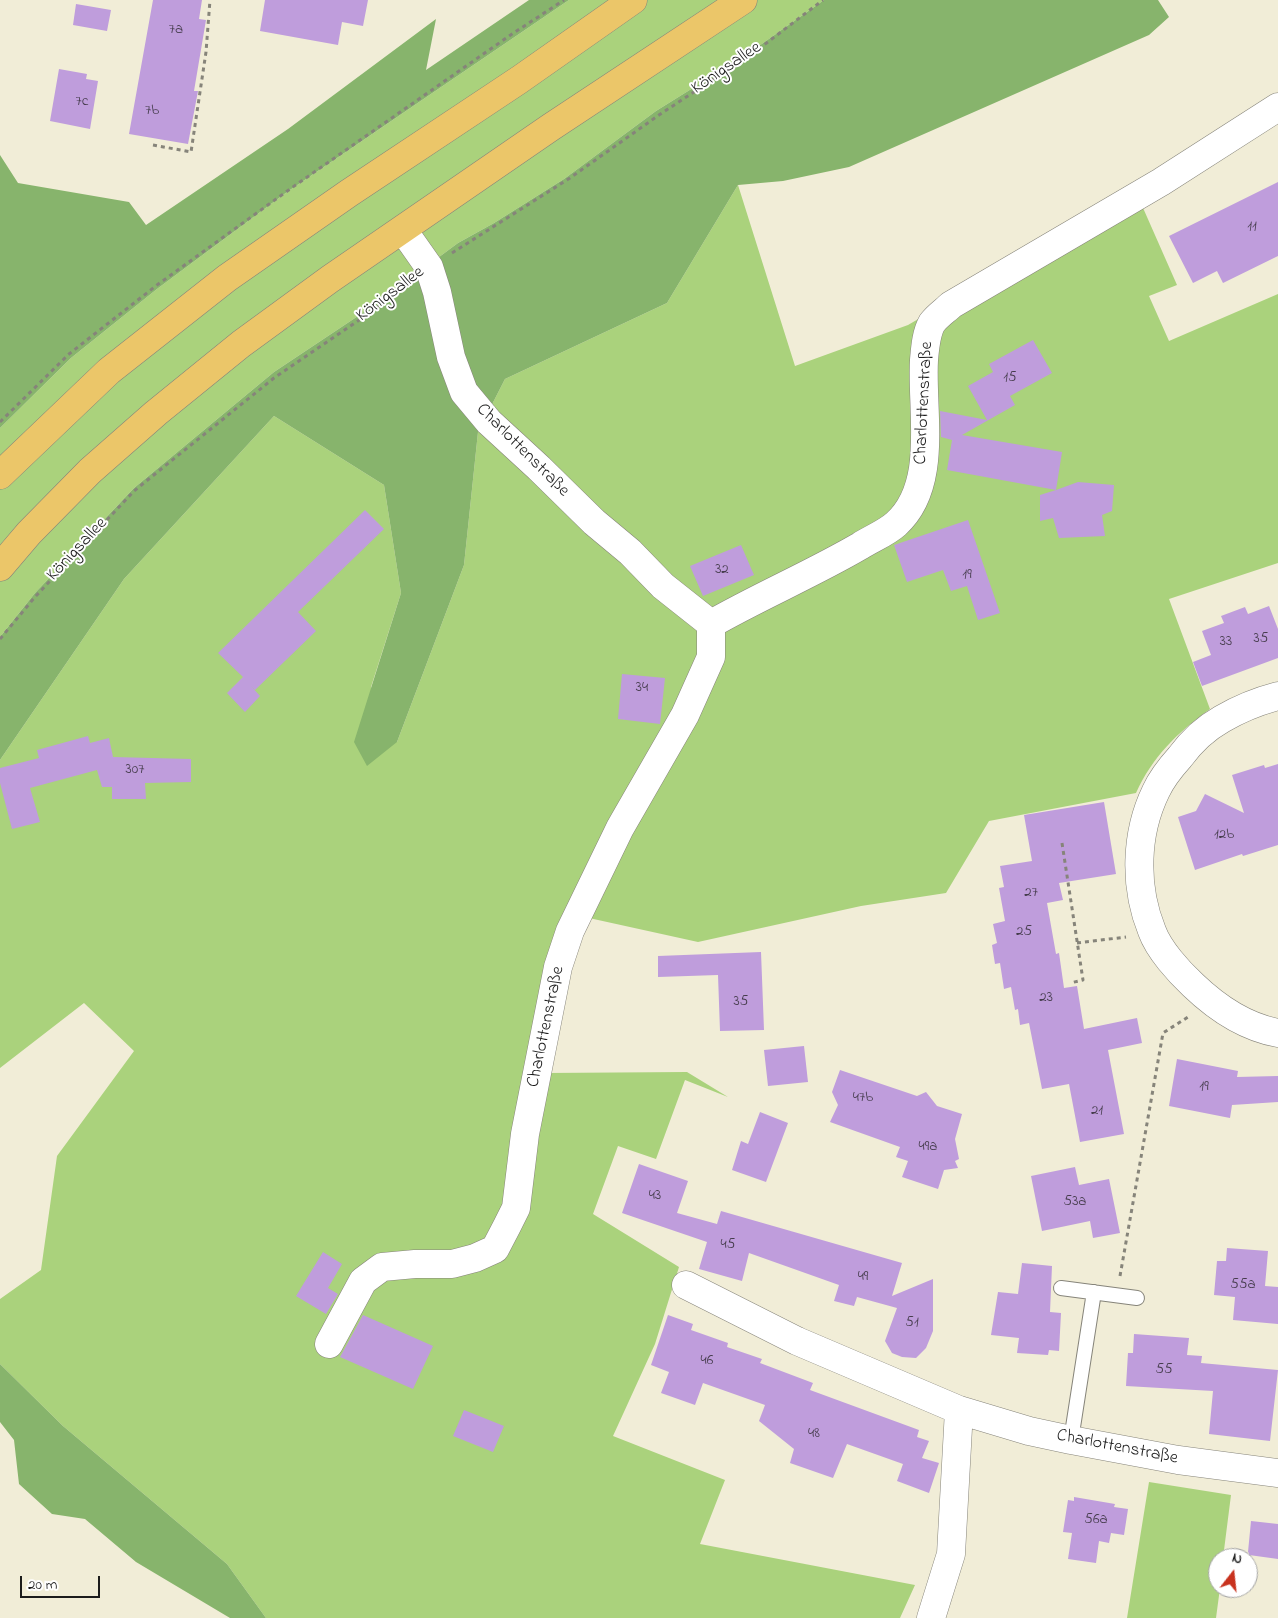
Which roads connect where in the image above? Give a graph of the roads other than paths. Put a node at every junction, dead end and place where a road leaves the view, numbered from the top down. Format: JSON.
{"nodes":[{"id":1,"x":634,"y":0,"type":"edge"},
{"id":2,"x":743,"y":0,"type":"edge"},
{"id":3,"x":1278,"y":107,"type":"edge"},
{"id":4,"x":404,"y":230,"type":"junction"},
{"id":5,"x":0,"y":475,"type":"edge"},
{"id":6,"x":0,"y":567,"type":"edge"},
{"id":7,"x":712,"y":624,"type":"junction"},
{"id":8,"x":1278,"y":696,"type":"edge"},
{"id":9,"x":1278,"y":1033,"type":"edge"},
{"id":10,"x":686,"y":1285,"type":"dead end"},
{"id":11,"x":1061,"y":1288,"type":"dead end"},
{"id":12,"x":1094,"y":1292,"type":"junction"},
{"id":13,"x":1137,"y":1298,"type":"dead end"},
{"id":14,"x":329,"y":1344,"type":"dead end"},
{"id":15,"x":960,"y":1410,"type":"junction"},
{"id":16,"x":1071,"y":1440,"type":"junction"},
{"id":17,"x":1278,"y":1473,"type":"edge"},
{"id":18,"x":932,"y":1618,"type":"edge"}],
"edges":[{"from":1,"to":5,"type":"main road"},
{"from":2,"to":4,"type":"main road"},
{"from":3,"to":7,"type":"street","name":"Charlottenstraße"},
{"from":4,"to":6,"type":"main road"},
{"from":4,"to":7,"type":"street","name":"Charlottenstraße"},
{"from":7,"to":14,"type":"street","name":"Charlottenstraße"},
{"from":8,"to":9,"type":"street"},
{"from":10,"to":15,"type":"street","name":"Charlottenstraße"},
{"from":11,"to":12,"type":"lane"},
{"from":12,"to":13,"type":"lane"},
{"from":12,"to":16,"type":"lane"},
{"from":15,"to":16,"type":"street","name":"Charlottenstraße"},
{"from":15,"to":18,"type":"street"},
{"from":16,"to":17,"type":"street","name":"Charlottenstraße"}]}
